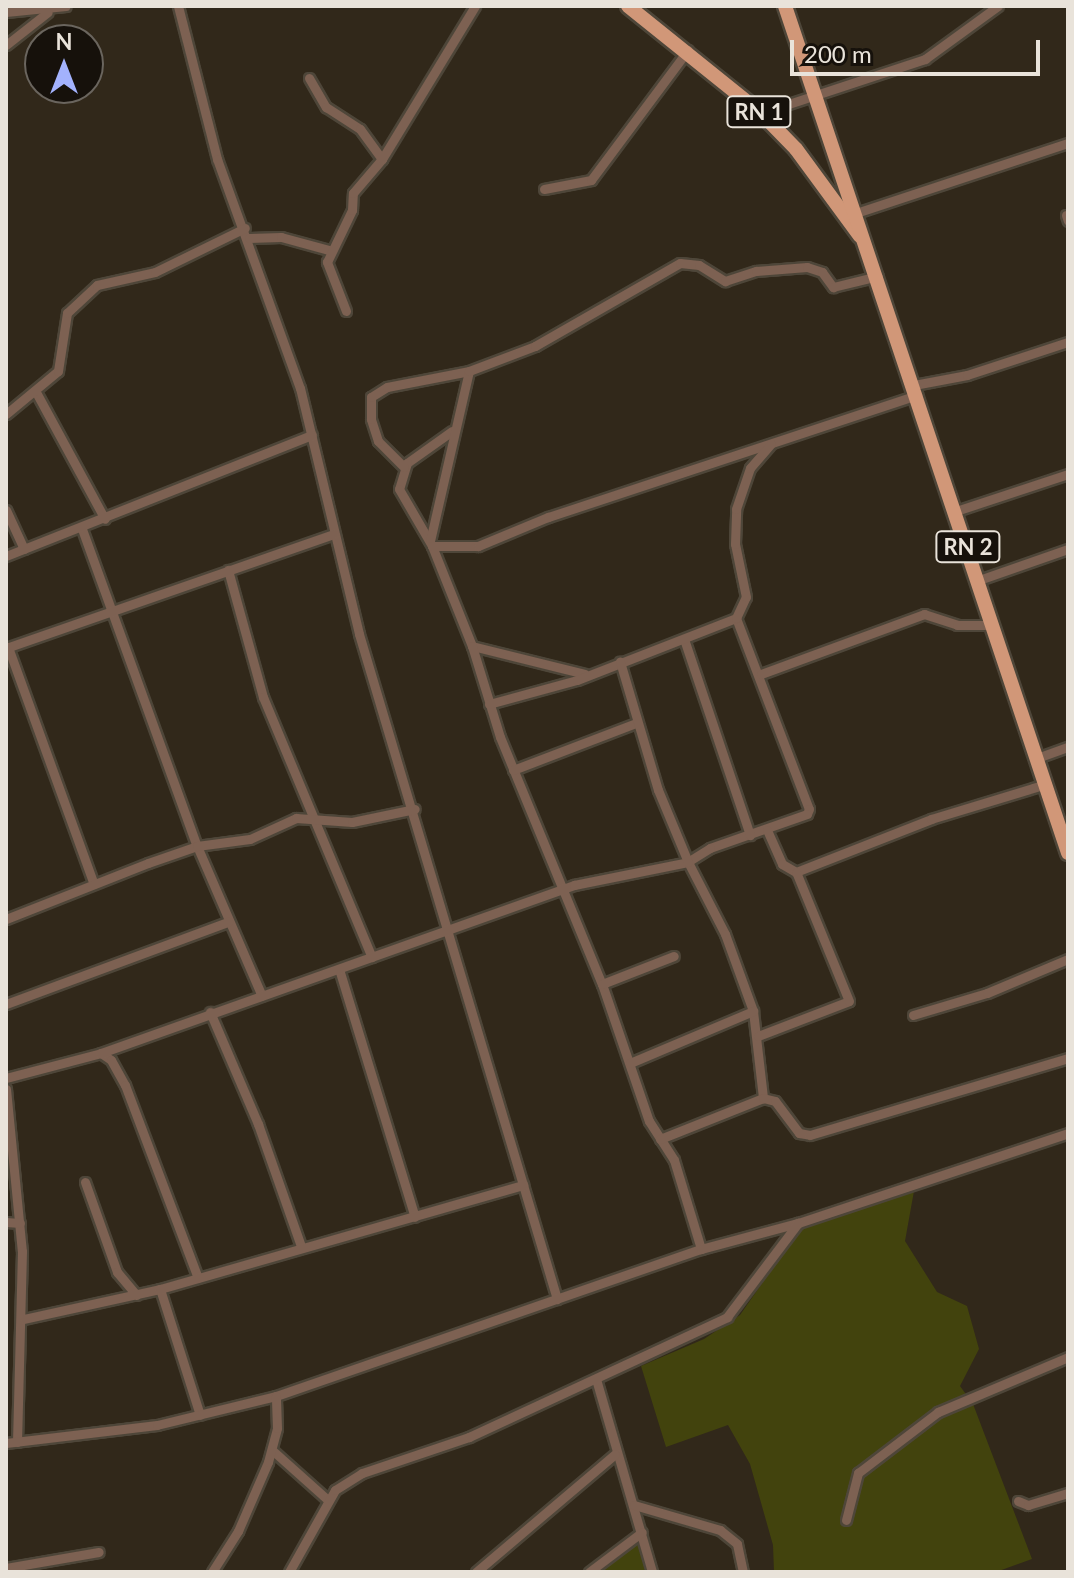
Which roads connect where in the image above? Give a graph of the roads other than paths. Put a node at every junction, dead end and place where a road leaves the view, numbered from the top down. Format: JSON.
{"nodes":[{"id":1,"x":66,"y":6,"type":"edge"},
{"id":2,"x":178,"y":6,"type":"edge"},
{"id":3,"x":475,"y":6,"type":"edge"},
{"id":4,"x":628,"y":6,"type":"edge"},
{"id":5,"x":785,"y":6,"type":"edge"},
{"id":6,"x":998,"y":6,"type":"edge"},
{"id":7,"x":6,"y":12,"type":"edge"},
{"id":8,"x":48,"y":12,"type":"junction"},
{"id":9,"x":6,"y":45,"type":"edge"},
{"id":10,"x":688,"y":50,"type":"junction"},
{"id":11,"x":309,"y":78,"type":"dead end"},
{"id":12,"x":815,"y":96,"type":"junction"},
{"id":13,"x":761,"y":113,"type":"junction"},
{"id":14,"x":1068,"y":143,"type":"edge"},
{"id":15,"x":382,"y":159,"type":"junction"},
{"id":16,"x":544,"y":189,"type":"dead end"},
{"id":17,"x":856,"y":213,"type":"junction"},
{"id":18,"x":247,"y":233,"type":"junction"},
{"id":19,"x":865,"y":243,"type":"junction"},
{"id":20,"x":329,"y":250,"type":"junction"},
{"id":21,"x":878,"y":276,"type":"junction"},
{"id":22,"x":346,"y":311,"type":"dead end"},
{"id":23,"x":1068,"y":342,"type":"edge"},
{"id":24,"x":469,"y":371,"type":"junction"},
{"id":25,"x":916,"y":390,"type":"junction"},
{"id":26,"x":37,"y":394,"type":"junction"},
{"id":27,"x":6,"y":414,"type":"edge"},
{"id":28,"x":452,"y":431,"type":"junction"},
{"id":29,"x":312,"y":435,"type":"junction"},
{"id":30,"x":774,"y":442,"type":"junction"},
{"id":31,"x":404,"y":467,"type":"junction"},
{"id":32,"x":1068,"y":474,"type":"edge"},
{"id":33,"x":6,"y":510,"type":"edge"},
{"id":34,"x":956,"y":511,"type":"junction"},
{"id":35,"x":105,"y":519,"type":"junction"},
{"id":36,"x":435,"y":519,"type":"junction"},
{"id":37,"x":422,"y":526,"type":"junction"},
{"id":38,"x":82,"y":529,"type":"junction"},
{"id":39,"x":334,"y":534,"type":"junction"},
{"id":40,"x":431,"y":544,"type":"junction"},
{"id":41,"x":24,"y":549,"type":"junction"},
{"id":42,"x":1068,"y":549,"type":"edge"},
{"id":43,"x":6,"y":556,"type":"edge"},
{"id":44,"x":228,"y":570,"type":"junction"},
{"id":45,"x":979,"y":580,"type":"junction"},
{"id":46,"x":111,"y":609,"type":"junction"},
{"id":47,"x":736,"y":618,"type":"junction"},
{"id":48,"x":993,"y":625,"type":"junction"},
{"id":49,"x":684,"y":639,"type":"junction"},
{"id":50,"x":472,"y":646,"type":"junction"},
{"id":51,"x":7,"y":648,"type":"edge"},
{"id":52,"x":620,"y":662,"type":"junction"},
{"id":53,"x":585,"y":674,"type":"junction"},
{"id":54,"x":761,"y":674,"type":"junction"},
{"id":55,"x":489,"y":704,"type":"junction"},
{"id":56,"x":636,"y":723,"type":"junction"},
{"id":57,"x":1068,"y":747,"type":"edge"},
{"id":58,"x":1037,"y":758,"type":"junction"},
{"id":59,"x":513,"y":770,"type":"junction"},
{"id":60,"x":1046,"y":784,"type":"junction"},
{"id":61,"x":415,"y":809,"type":"junction"},
{"id":62,"x":313,"y":820,"type":"junction"},
{"id":63,"x":767,"y":830,"type":"junction"},
{"id":64,"x":750,"y":835,"type":"junction"},
{"id":65,"x":197,"y":846,"type":"junction"},
{"id":66,"x":1068,"y":853,"type":"edge"},
{"id":67,"x":688,"y":862,"type":"junction"},
{"id":68,"x":796,"y":872,"type":"junction"},
{"id":69,"x":94,"y":884,"type":"junction"},
{"id":70,"x":565,"y":890,"type":"junction"},
{"id":71,"x":6,"y":919,"type":"edge"},
{"id":72,"x":228,"y":922,"type":"junction"},
{"id":73,"x":450,"y":930,"type":"junction"},
{"id":74,"x":674,"y":956,"type":"dead end"},
{"id":75,"x":372,"y":957,"type":"junction"},
{"id":76,"x":1068,"y":959,"type":"edge"},
{"id":77,"x":339,"y":969,"type":"junction"},
{"id":78,"x":602,"y":984,"type":"junction"},
{"id":79,"x":262,"y":996,"type":"junction"},
{"id":80,"x":6,"y":1004,"type":"edge"},
{"id":81,"x":753,"y":1011,"type":"junction"},
{"id":82,"x":210,"y":1012,"type":"junction"},
{"id":83,"x":913,"y":1015,"type":"dead end"},
{"id":84,"x":758,"y":1036,"type":"junction"},
{"id":85,"x":101,"y":1053,"type":"junction"},
{"id":86,"x":1068,"y":1058,"type":"edge"},
{"id":87,"x":630,"y":1063,"type":"junction"},
{"id":88,"x":6,"y":1078,"type":"edge"},
{"id":89,"x":6,"y":1089,"type":"edge"},
{"id":90,"x":763,"y":1098,"type":"junction"},
{"id":91,"x":1068,"y":1133,"type":"edge"},
{"id":92,"x":660,"y":1139,"type":"junction"},
{"id":93,"x":85,"y":1182,"type":"dead end"},
{"id":94,"x":523,"y":1185,"type":"junction"},
{"id":95,"x":415,"y":1217,"type":"junction"},
{"id":96,"x":6,"y":1222,"type":"edge"},
{"id":97,"x":20,"y":1223,"type":"junction"},
{"id":98,"x":798,"y":1223,"type":"junction"},
{"id":99,"x":301,"y":1246,"type":"junction"},
{"id":100,"x":701,"y":1249,"type":"junction"},
{"id":101,"x":198,"y":1278,"type":"junction"},
{"id":102,"x":160,"y":1289,"type":"junction"},
{"id":103,"x":136,"y":1295,"type":"junction"},
{"id":104,"x":557,"y":1299,"type":"junction"},
{"id":105,"x":24,"y":1319,"type":"junction"},
{"id":106,"x":1068,"y":1357,"type":"edge"},
{"id":107,"x":596,"y":1379,"type":"junction"},
{"id":108,"x":276,"y":1396,"type":"junction"},
{"id":109,"x":200,"y":1415,"type":"junction"},
{"id":110,"x":17,"y":1442,"type":"junction"},
{"id":111,"x":6,"y":1443,"type":"edge"},
{"id":112,"x":272,"y":1450,"type":"junction"},
{"id":113,"x":615,"y":1454,"type":"junction"},
{"id":114,"x":1068,"y":1493,"type":"edge"},
{"id":115,"x":328,"y":1500,"type":"junction"},
{"id":116,"x":1018,"y":1501,"type":"dead end"},
{"id":117,"x":634,"y":1505,"type":"junction"},
{"id":118,"x":846,"y":1520,"type":"dead end"},
{"id":119,"x":642,"y":1532,"type":"junction"},
{"id":120,"x":99,"y":1552,"type":"dead end"},
{"id":121,"x":6,"y":1568,"type":"edge"},
{"id":122,"x":212,"y":1572,"type":"edge"},
{"id":123,"x":289,"y":1572,"type":"edge"},
{"id":124,"x":476,"y":1572,"type":"edge"},
{"id":125,"x":589,"y":1572,"type":"edge"},
{"id":126,"x":652,"y":1572,"type":"edge"},
{"id":127,"x":743,"y":1572,"type":"edge"}],
"edges":[{"from":1,"to":8,"type":"street"},
{"from":2,"to":18,"type":"street"},
{"from":3,"to":15,"type":"street"},
{"from":4,"to":10,"type":"main road","number":"RN 1"},
{"from":5,"to":12,"type":"main road","number":"RN 2"},
{"from":6,"to":12,"type":"street"},
{"from":7,"to":8,"type":"street"},
{"from":8,"to":9,"type":"street"},
{"from":10,"to":13,"type":"main road","number":"RN 1"},
{"from":10,"to":16,"type":"street"},
{"from":11,"to":15,"type":"street"},
{"from":12,"to":13,"type":"street"},
{"from":12,"to":17,"type":"main road","number":"RN 2"},
{"from":13,"to":19,"type":"main road","number":"RN 1"},
{"from":14,"to":17,"type":"street"},
{"from":15,"to":20,"type":"street"},
{"from":17,"to":19,"type":"main road","number":"RN 2"},
{"from":18,"to":20,"type":"street"},
{"from":18,"to":26,"type":"street"},
{"from":18,"to":29,"type":"street"},
{"from":19,"to":21,"type":"main road","number":"RN 2"},
{"from":20,"to":22,"type":"street"},
{"from":21,"to":24,"type":"street"},
{"from":21,"to":25,"type":"main road","number":"RN 2"},
{"from":23,"to":25,"type":"street"},
{"from":24,"to":28,"type":"street"},
{"from":24,"to":31,"type":"street"},
{"from":25,"to":30,"type":"street"},
{"from":25,"to":34,"type":"main road","number":"RN 2"},
{"from":26,"to":27,"type":"street"},
{"from":26,"to":35,"type":"street"},
{"from":28,"to":31,"type":"street"},
{"from":28,"to":36,"type":"street"},
{"from":29,"to":35,"type":"street"},
{"from":29,"to":39,"type":"street"},
{"from":30,"to":40,"type":"street"},
{"from":30,"to":47,"type":"street"},
{"from":31,"to":37,"type":"street"},
{"from":32,"to":34,"type":"street"},
{"from":33,"to":41,"type":"street"},
{"from":34,"to":45,"type":"main road","number":"RN 2"},
{"from":35,"to":38,"type":"street"},
{"from":36,"to":37,"type":"street"},
{"from":36,"to":40,"type":"street"},
{"from":37,"to":40,"type":"street"},
{"from":38,"to":41,"type":"street"},
{"from":38,"to":46,"type":"street"},
{"from":39,"to":44,"type":"street"},
{"from":39,"to":61,"type":"street"},
{"from":40,"to":50,"type":"street"},
{"from":41,"to":43,"type":"street"},
{"from":42,"to":45,"type":"street"},
{"from":44,"to":46,"type":"street"},
{"from":44,"to":62,"type":"street"},
{"from":45,"to":48,"type":"main road","number":"RN 2"},
{"from":46,"to":51,"type":"street"},
{"from":46,"to":65,"type":"street"},
{"from":47,"to":49,"type":"street"},
{"from":47,"to":54,"type":"street"},
{"from":48,"to":54,"type":"street"},
{"from":48,"to":58,"type":"main road","number":"RN 2"},
{"from":49,"to":52,"type":"street"},
{"from":49,"to":64,"type":"street"},
{"from":50,"to":53,"type":"street"},
{"from":50,"to":55,"type":"street"},
{"from":51,"to":69,"type":"street"},
{"from":52,"to":53,"type":"street"},
{"from":52,"to":56,"type":"street"},
{"from":53,"to":55,"type":"street"},
{"from":54,"to":63,"type":"street"},
{"from":55,"to":59,"type":"street"},
{"from":56,"to":59,"type":"street"},
{"from":56,"to":67,"type":"street"},
{"from":57,"to":58,"type":"street"},
{"from":58,"to":60,"type":"main road","number":"RN 2"},
{"from":59,"to":70,"type":"street"},
{"from":60,"to":66,"type":"main road","number":"RN 2"},
{"from":60,"to":68,"type":"street"},
{"from":61,"to":62,"type":"street"},
{"from":61,"to":73,"type":"street"},
{"from":62,"to":65,"type":"street"},
{"from":62,"to":75,"type":"street"},
{"from":63,"to":64,"type":"street"},
{"from":63,"to":68,"type":"street"},
{"from":64,"to":67,"type":"street"},
{"from":65,"to":69,"type":"street"},
{"from":65,"to":72,"type":"street"},
{"from":67,"to":70,"type":"street"},
{"from":67,"to":81,"type":"street"},
{"from":68,"to":84,"type":"street"},
{"from":69,"to":71,"type":"street"},
{"from":70,"to":73,"type":"street"},
{"from":70,"to":78,"type":"street"},
{"from":72,"to":79,"type":"street"},
{"from":72,"to":80,"type":"street"},
{"from":73,"to":75,"type":"street"},
{"from":73,"to":94,"type":"street"},
{"from":74,"to":78,"type":"street"},
{"from":75,"to":77,"type":"street"},
{"from":76,"to":83,"type":"street"},
{"from":77,"to":79,"type":"street"},
{"from":77,"to":95,"type":"street"},
{"from":78,"to":87,"type":"street"},
{"from":79,"to":82,"type":"street"},
{"from":81,"to":84,"type":"street"},
{"from":81,"to":87,"type":"street"},
{"from":82,"to":85,"type":"street"},
{"from":82,"to":99,"type":"street"},
{"from":84,"to":90,"type":"street"},
{"from":85,"to":88,"type":"street"},
{"from":85,"to":101,"type":"street"},
{"from":86,"to":90,"type":"street"},
{"from":87,"to":92,"type":"street"},
{"from":89,"to":97,"type":"street"},
{"from":90,"to":92,"type":"street"},
{"from":91,"to":98,"type":"street"},
{"from":92,"to":100,"type":"street"},
{"from":93,"to":103,"type":"street"},
{"from":94,"to":95,"type":"street"},
{"from":94,"to":104,"type":"street"},
{"from":95,"to":99,"type":"street"},
{"from":96,"to":97,"type":"street"},
{"from":97,"to":105,"type":"street"},
{"from":98,"to":100,"type":"street"},
{"from":98,"to":107,"type":"street"},
{"from":99,"to":101,"type":"street"},
{"from":100,"to":104,"type":"street"},
{"from":101,"to":102,"type":"street"},
{"from":102,"to":103,"type":"street"},
{"from":102,"to":109,"type":"street"},
{"from":103,"to":105,"type":"street"},
{"from":104,"to":108,"type":"street"},
{"from":105,"to":110,"type":"street"},
{"from":106,"to":118,"type":"street"},
{"from":107,"to":113,"type":"street"},
{"from":107,"to":115,"type":"street"},
{"from":108,"to":109,"type":"street"},
{"from":108,"to":112,"type":"street"},
{"from":109,"to":110,"type":"street"},
{"from":110,"to":111,"type":"street"},
{"from":112,"to":115,"type":"street"},
{"from":112,"to":122,"type":"street"},
{"from":113,"to":117,"type":"street"},
{"from":113,"to":124,"type":"street"},
{"from":114,"to":116,"type":"street"},
{"from":115,"to":123,"type":"street"},
{"from":117,"to":119,"type":"street"},
{"from":117,"to":127,"type":"street"},
{"from":119,"to":125,"type":"street"},
{"from":119,"to":126,"type":"street"},
{"from":120,"to":121,"type":"street"}]}
